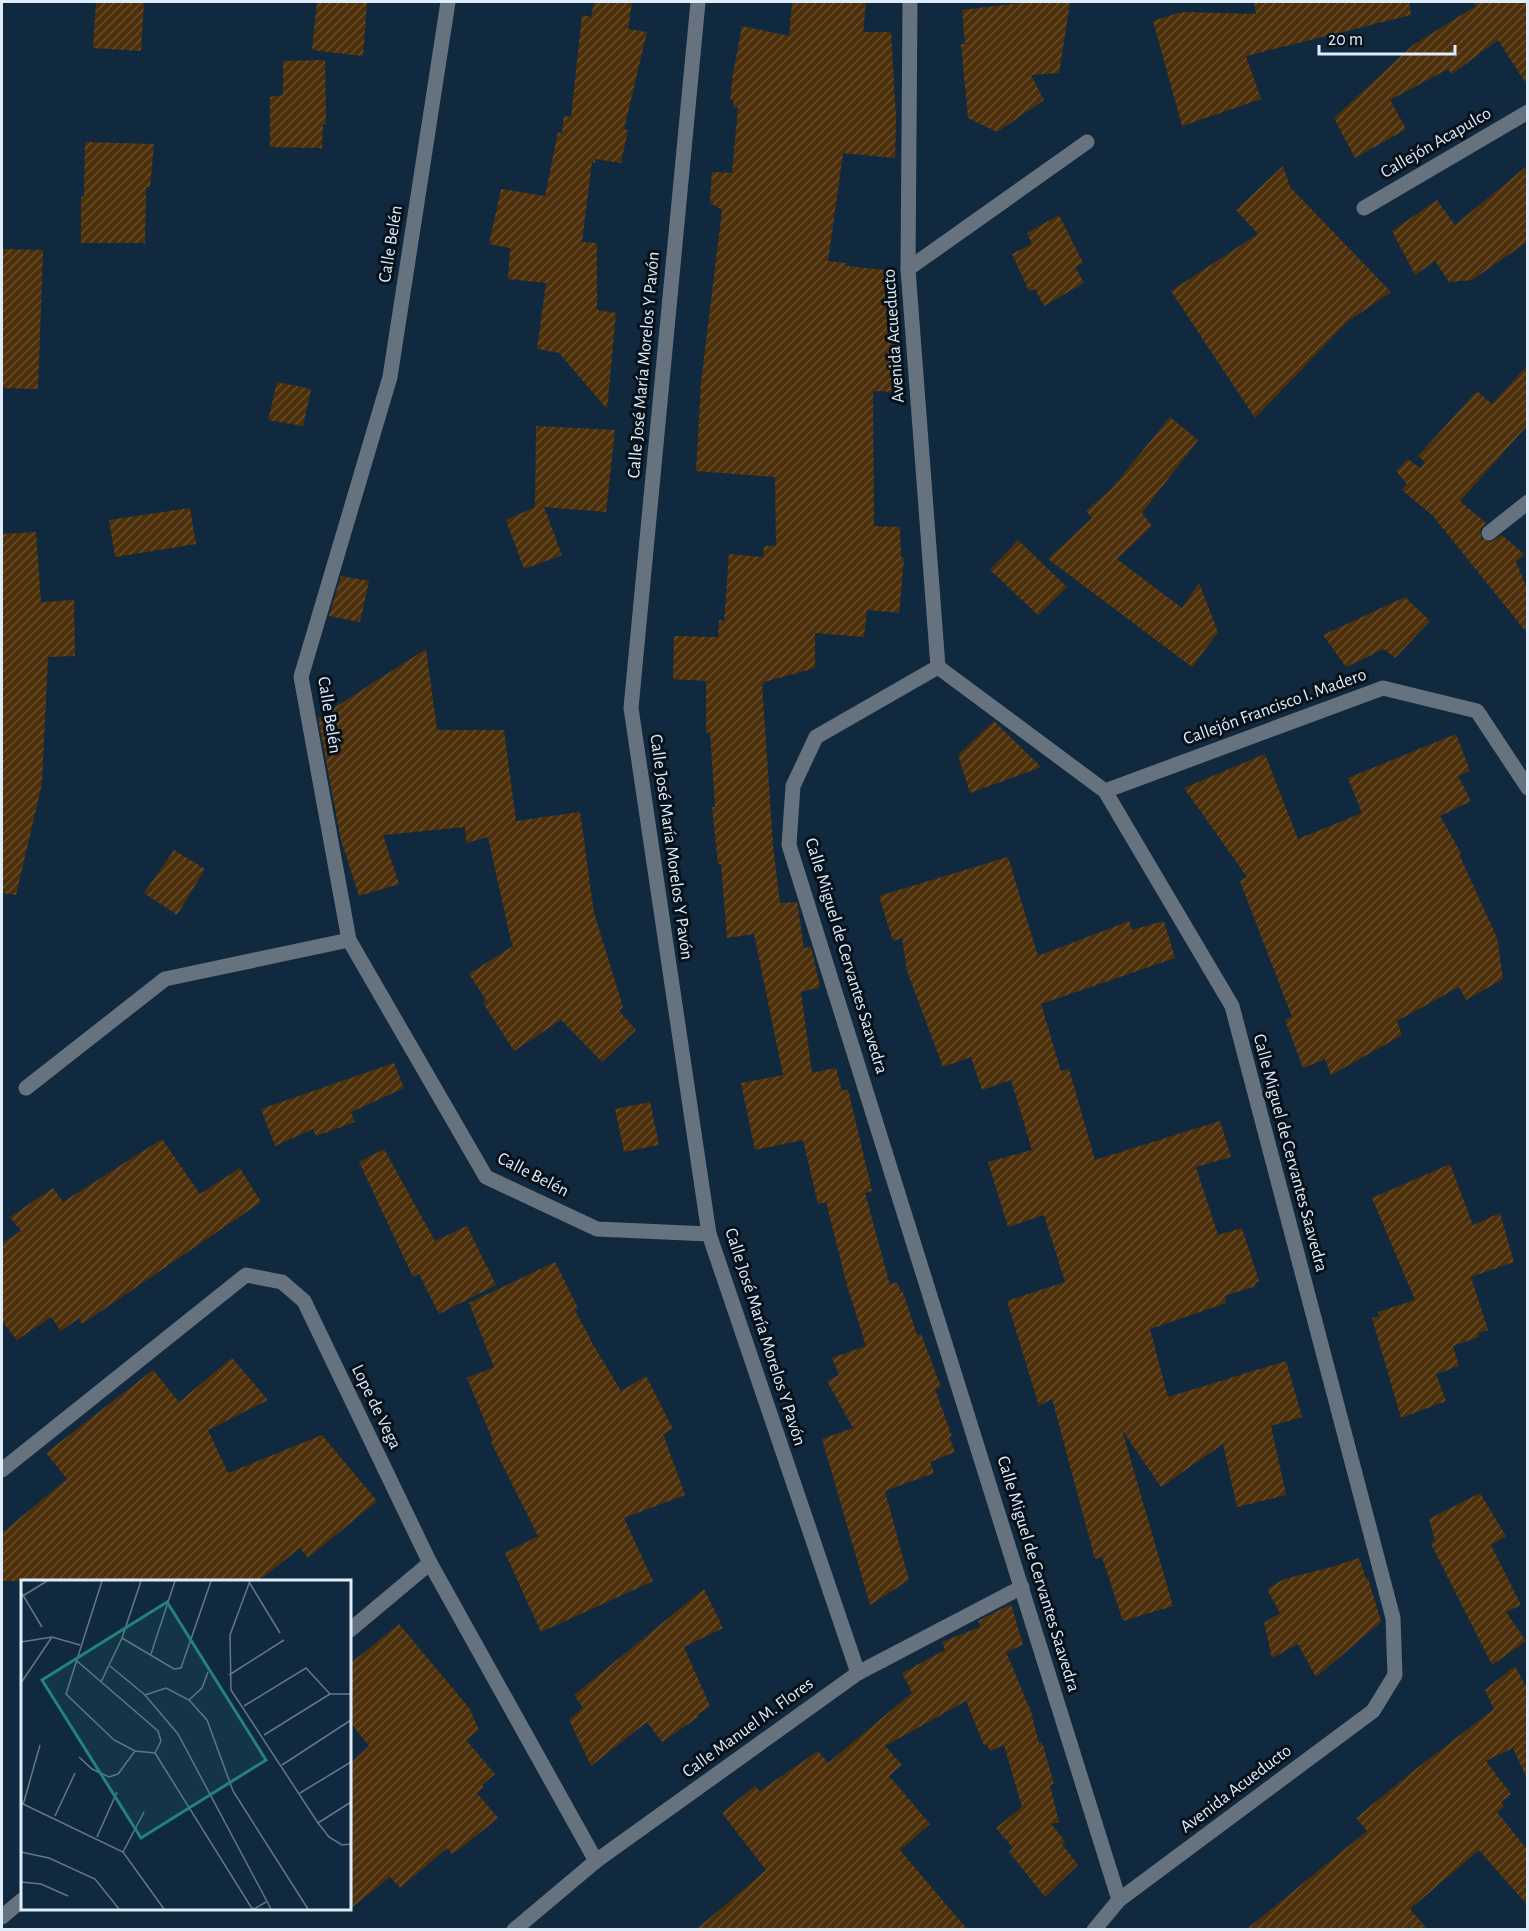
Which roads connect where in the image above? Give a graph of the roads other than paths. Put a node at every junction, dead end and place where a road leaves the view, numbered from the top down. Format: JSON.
{"nodes":[{"id":1,"x":448,"y":2,"type":"edge"},
{"id":2,"x":698,"y":2,"type":"edge"},
{"id":3,"x":910,"y":2,"type":"edge"},
{"id":4,"x":1527,"y":112,"type":"edge"},
{"id":5,"x":1087,"y":142,"type":"dead end"},
{"id":6,"x":1364,"y":208,"type":"dead end"},
{"id":7,"x":908,"y":269,"type":"junction"},
{"id":8,"x":1527,"y":502,"type":"edge"},
{"id":9,"x":1489,"y":533,"type":"dead end"},
{"id":10,"x":938,"y":667,"type":"junction"},
{"id":11,"x":1527,"y":789,"type":"edge"},
{"id":12,"x":1105,"y":791,"type":"junction"},
{"id":13,"x":349,"y":940,"type":"junction"},
{"id":14,"x":26,"y":1088,"type":"dead end"},
{"id":15,"x":709,"y":1234,"type":"junction"},
{"id":16,"x":2,"y":1470,"type":"edge"},
{"id":17,"x":430,"y":1563,"type":"junction"},
{"id":18,"x":1022,"y":1587,"type":"junction"},
{"id":19,"x":351,"y":1629,"type":"edge"},
{"id":20,"x":858,"y":1673,"type":"junction"},
{"id":21,"x":1395,"y":1675,"type":"joint"},
{"id":22,"x":596,"y":1861,"type":"junction"},
{"id":23,"x":21,"y":1900,"type":"edge"},
{"id":24,"x":1119,"y":1900,"type":"junction"},
{"id":25,"x":2,"y":1917,"type":"edge"},
{"id":26,"x":514,"y":1929,"type":"edge"},
{"id":27,"x":1094,"y":1929,"type":"edge"}],
"edges":[{"from":1,"to":13,"type":"street","name":"Calle Belén"},
{"from":2,"to":15,"type":"street","name":"Calle José María Morelos Y Pavón"},
{"from":3,"to":7,"type":"street","name":"Avenida Acueducto"},
{"from":4,"to":6,"type":"street","name":"Callejón Acapulco"},
{"from":5,"to":7,"type":"street"},
{"from":7,"to":10,"type":"street","name":"Avenida Acueducto"},
{"from":8,"to":9,"type":"street"},
{"from":10,"to":12,"type":"street","name":"Calle Miguel de Cervantes Saavedra"},
{"from":10,"to":18,"type":"street","name":"Calle Miguel de Cervantes Saavedra"},
{"from":11,"to":12,"type":"street","name":"Callejón Francisco I. Madero"},
{"from":12,"to":21,"type":"street","name":"Calle Miguel de Cervantes Saavedra"},
{"from":13,"to":14,"type":"street"},
{"from":13,"to":15,"type":"street","name":"Calle Belén"},
{"from":15,"to":20,"type":"street","name":"Calle José María Morelos Y Pavón"},
{"from":16,"to":17,"type":"street","name":"Lope de Vega"},
{"from":17,"to":19,"type":"street"},
{"from":17,"to":22,"type":"street","name":"Lope de Vega"},
{"from":18,"to":20,"type":"street","name":"Calle Manuel M. Flores"},
{"from":18,"to":24,"type":"street","name":"Calle Miguel de Cervantes Saavedra"},
{"from":20,"to":22,"type":"street","name":"Calle Manuel M. Flores"},
{"from":21,"to":24,"type":"street","name":"Avenida Acueducto"},
{"from":22,"to":26,"type":"street","name":"Calle Manuel M. Flores"},
{"from":23,"to":25,"type":"street"},
{"from":24,"to":27,"type":"street","name":"Avenida Acueducto"}]}
